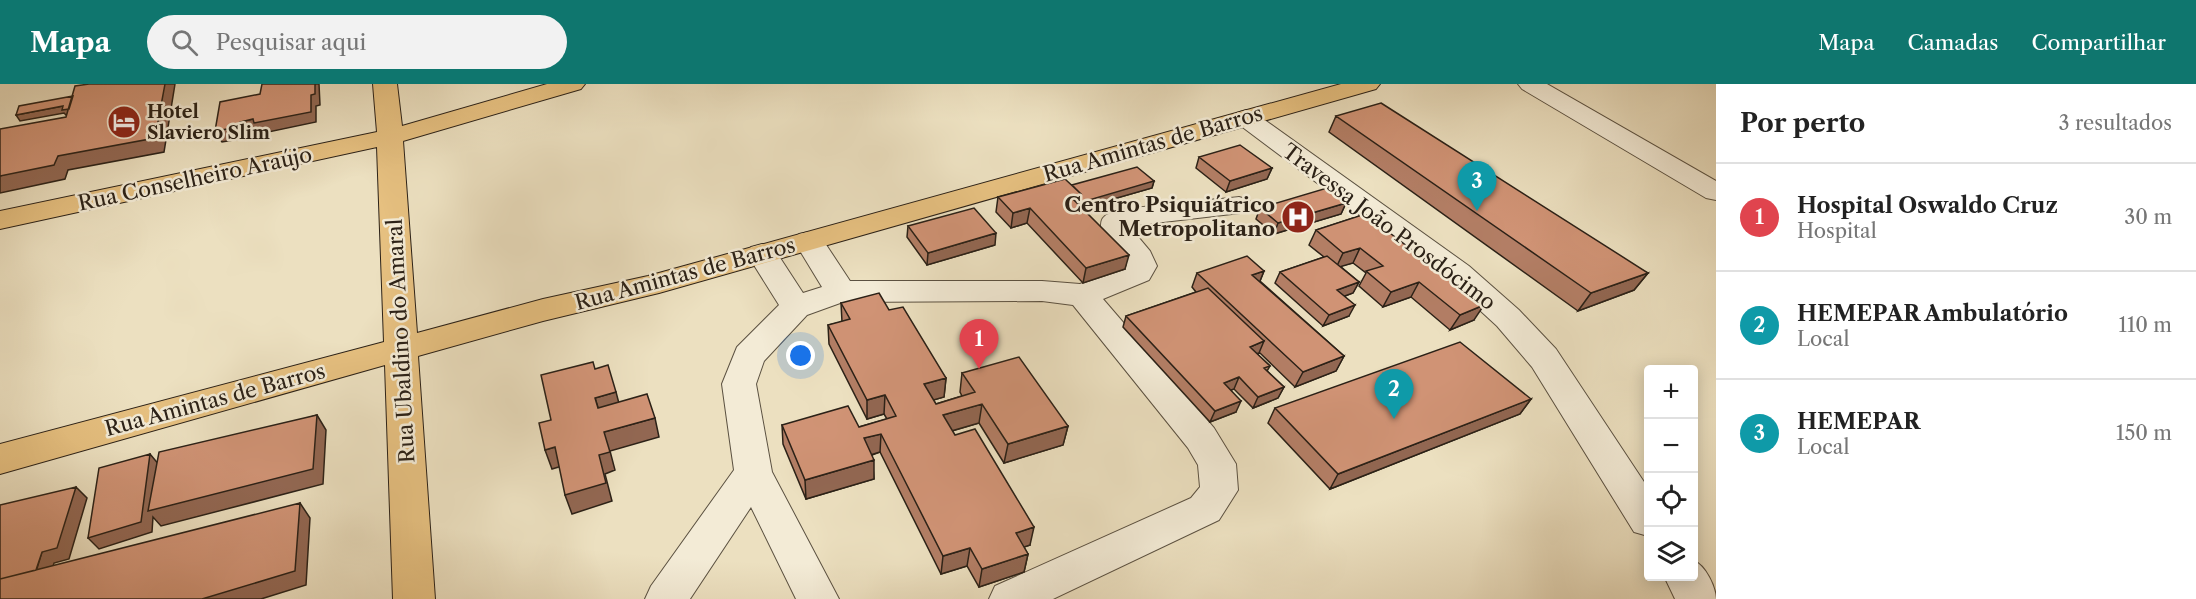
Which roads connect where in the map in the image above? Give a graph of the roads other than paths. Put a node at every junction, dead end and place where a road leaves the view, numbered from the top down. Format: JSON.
{"nodes":[{"id":1,"x":385,"y":84,"type":"edge"},
{"id":2,"x":573,"y":84,"type":"edge"},
{"id":3,"x":1368,"y":84,"type":"edge"},
{"id":4,"x":1530,"y":84,"type":"edge"},
{"id":5,"x":1246,"y":118,"type":"junction"},
{"id":6,"x":390,"y":137,"type":"junction"},
{"id":7,"x":1716,"y":192,"type":"edge"},
{"id":8,"x":1239,"y":206,"type":"dead end"},
{"id":9,"x":0,"y":220,"type":"edge"},
{"id":10,"x":809,"y":241,"type":"junction"},
{"id":11,"x":762,"y":254,"type":"junction"},
{"id":12,"x":841,"y":292,"type":"junction"},
{"id":13,"x":1082,"y":295,"type":"junction"},
{"id":14,"x":796,"y":307,"type":"junction"},
{"id":15,"x":401,"y":348,"type":"junction"},
{"id":16,"x":0,"y":459,"type":"edge"},
{"id":17,"x":753,"y":473,"type":"junction"},
{"id":18,"x":1644,"y":514,"type":"edge"},
{"id":19,"x":1687,"y":581,"type":"edge"},
{"id":20,"x":414,"y":599,"type":"edge"},
{"id":21,"x":666,"y":599,"type":"edge"},
{"id":22,"x":818,"y":599,"type":"edge"},
{"id":23,"x":1010,"y":599,"type":"edge"},
{"id":24,"x":1698,"y":599,"type":"edge"}],
"edges":[{"from":1,"to":6,"type":"main road","name":"Rua Ubaldino do Amaral"},
{"from":2,"to":6,"type":"main road","name":"Rua Conselheiro Araújo"},
{"from":3,"to":5,"type":"main road","name":"Rua Amintas de Barros"},
{"from":4,"to":7,"type":"street"},
{"from":5,"to":10,"type":"main road","name":"Rua Amintas de Barros"},
{"from":5,"to":18,"type":"street","name":"Travessa João Prosdócimo"},
{"from":6,"to":9,"type":"main road","name":"Rua Conselheiro Araújo"},
{"from":6,"to":15,"type":"main road","name":"Rua Ubaldino do Amaral"},
{"from":8,"to":13,"type":"street"},
{"from":10,"to":11,"type":"main road","name":"Rua Amintas de Barros"},
{"from":10,"to":12,"type":"street"},
{"from":11,"to":14,"type":"street"},
{"from":11,"to":15,"type":"main road","name":"Rua Amintas de Barros"},
{"from":12,"to":13,"type":"street"},
{"from":12,"to":14,"type":"street"},
{"from":13,"to":23,"type":"street"},
{"from":14,"to":17,"type":"street"},
{"from":15,"to":16,"type":"main road","name":"Rua Amintas de Barros"},
{"from":15,"to":20,"type":"main road","name":"Rua Ubaldino do Amaral"},
{"from":17,"to":21,"type":"street"},
{"from":17,"to":22,"type":"street"},
{"from":19,"to":24,"type":"street"}]}
